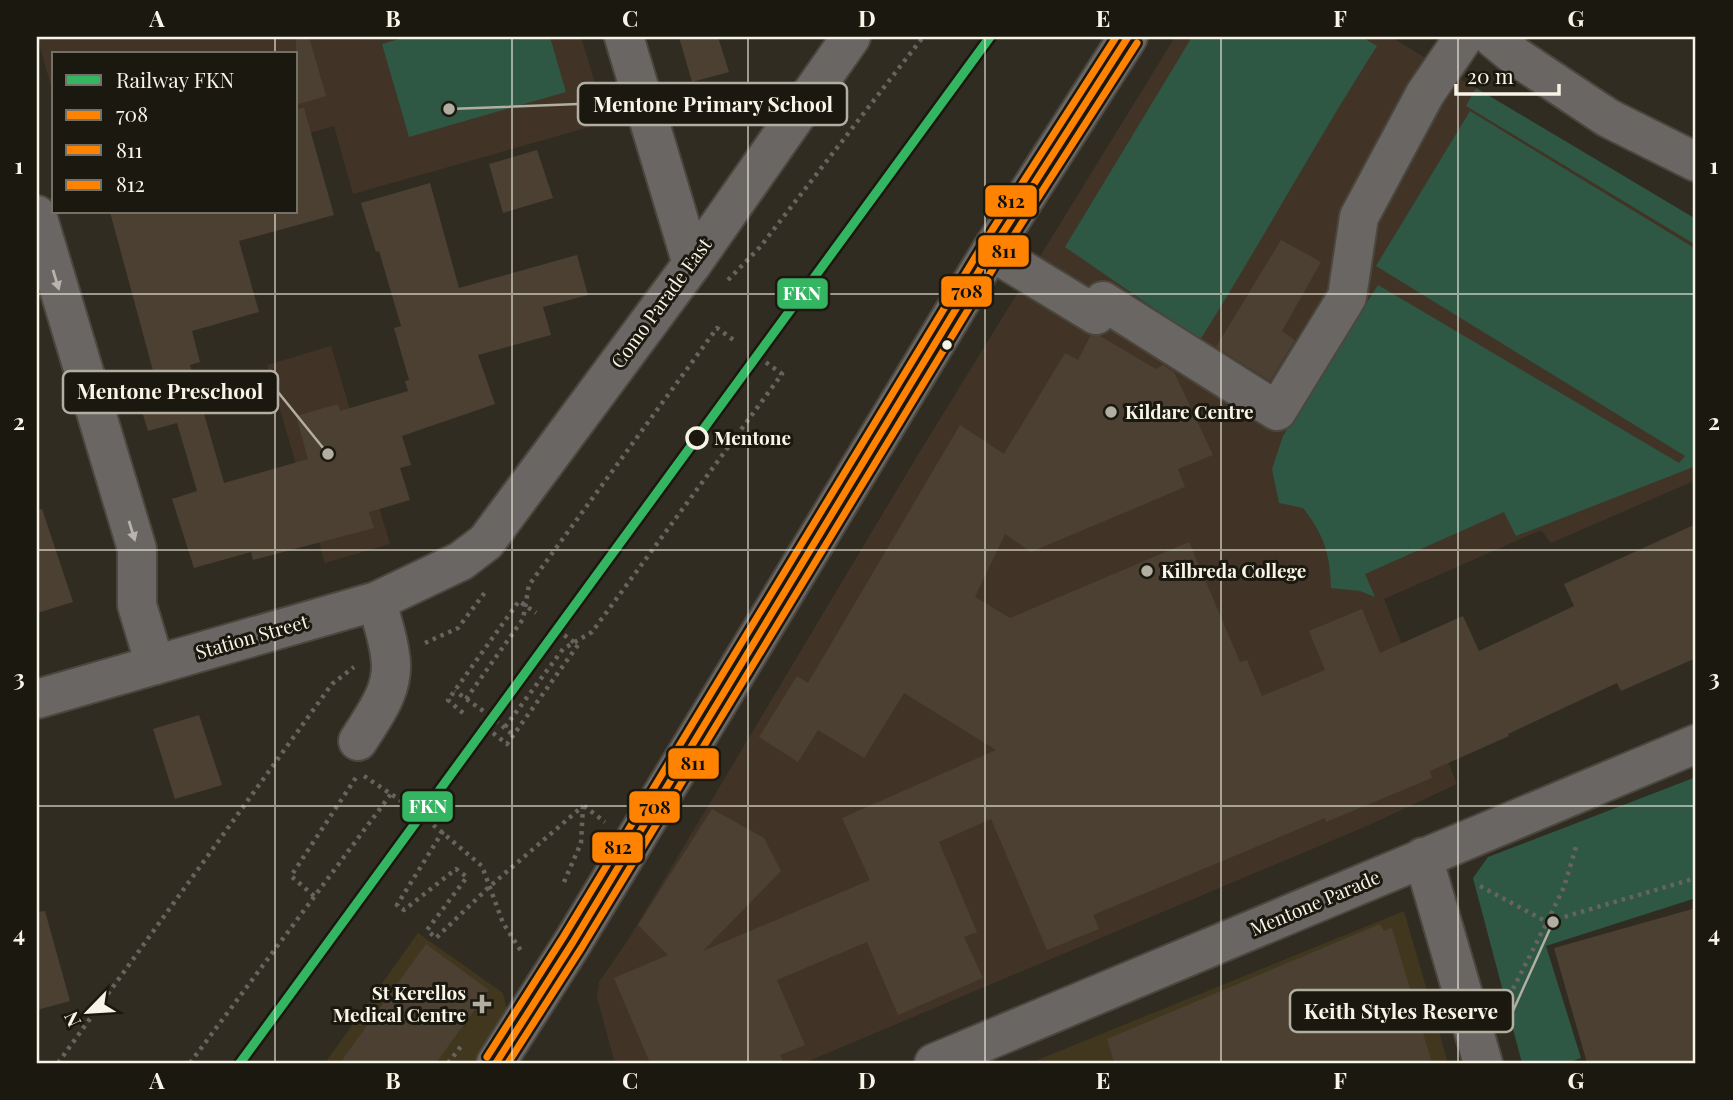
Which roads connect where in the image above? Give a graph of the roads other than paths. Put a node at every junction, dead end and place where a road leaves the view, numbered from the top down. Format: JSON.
{"nodes":[{"id":1,"x":624,"y":37,"type":"edge"},
{"id":2,"x":851,"y":37,"type":"edge"},
{"id":3,"x":1128,"y":37,"type":"edge"},
{"id":4,"x":1464,"y":37,"type":"edge"},
{"id":5,"x":1492,"y":37,"type":"edge"},
{"id":6,"x":1696,"y":162,"type":"edge"},
{"id":7,"x":37,"y":215,"type":"edge"},
{"id":8,"x":991,"y":251,"type":"junction"},
{"id":9,"x":692,"y":264,"type":"junction"},
{"id":10,"x":461,"y":561,"type":"joint"},
{"id":11,"x":377,"y":601,"type":"junction"},
{"id":12,"x":155,"y":665,"type":"junction"},
{"id":13,"x":37,"y":699,"type":"edge"},
{"id":14,"x":358,"y":741,"type":"dead end"},
{"id":15,"x":1696,"y":744,"type":"edge"},
{"id":16,"x":1423,"y":857,"type":"junction"},
{"id":17,"x":496,"y":1063,"type":"edge"},
{"id":18,"x":934,"y":1063,"type":"edge"},
{"id":19,"x":1483,"y":1063,"type":"edge"}],
"edges":[{"from":1,"to":9,"type":"street"},
{"from":2,"to":9,"type":"street","name":"Como Parade East"},
{"from":3,"to":8,"type":"street"},
{"from":4,"to":8,"type":"street"},
{"from":5,"to":6,"type":"street"},
{"from":7,"to":12,"type":"street","one_way":true},
{"from":8,"to":17,"type":"street"},
{"from":9,"to":10,"type":"street","name":"Como Parade East"},
{"from":10,"to":11,"type":"street","name":"Station Street"},
{"from":11,"to":12,"type":"street","name":"Station Street"},
{"from":11,"to":14,"type":"street"},
{"from":12,"to":13,"type":"street","name":"Station Street"},
{"from":15,"to":16,"type":"street","name":"Mentone Parade"},
{"from":16,"to":18,"type":"street","name":"Mentone Parade"},
{"from":16,"to":19,"type":"street"}]}
